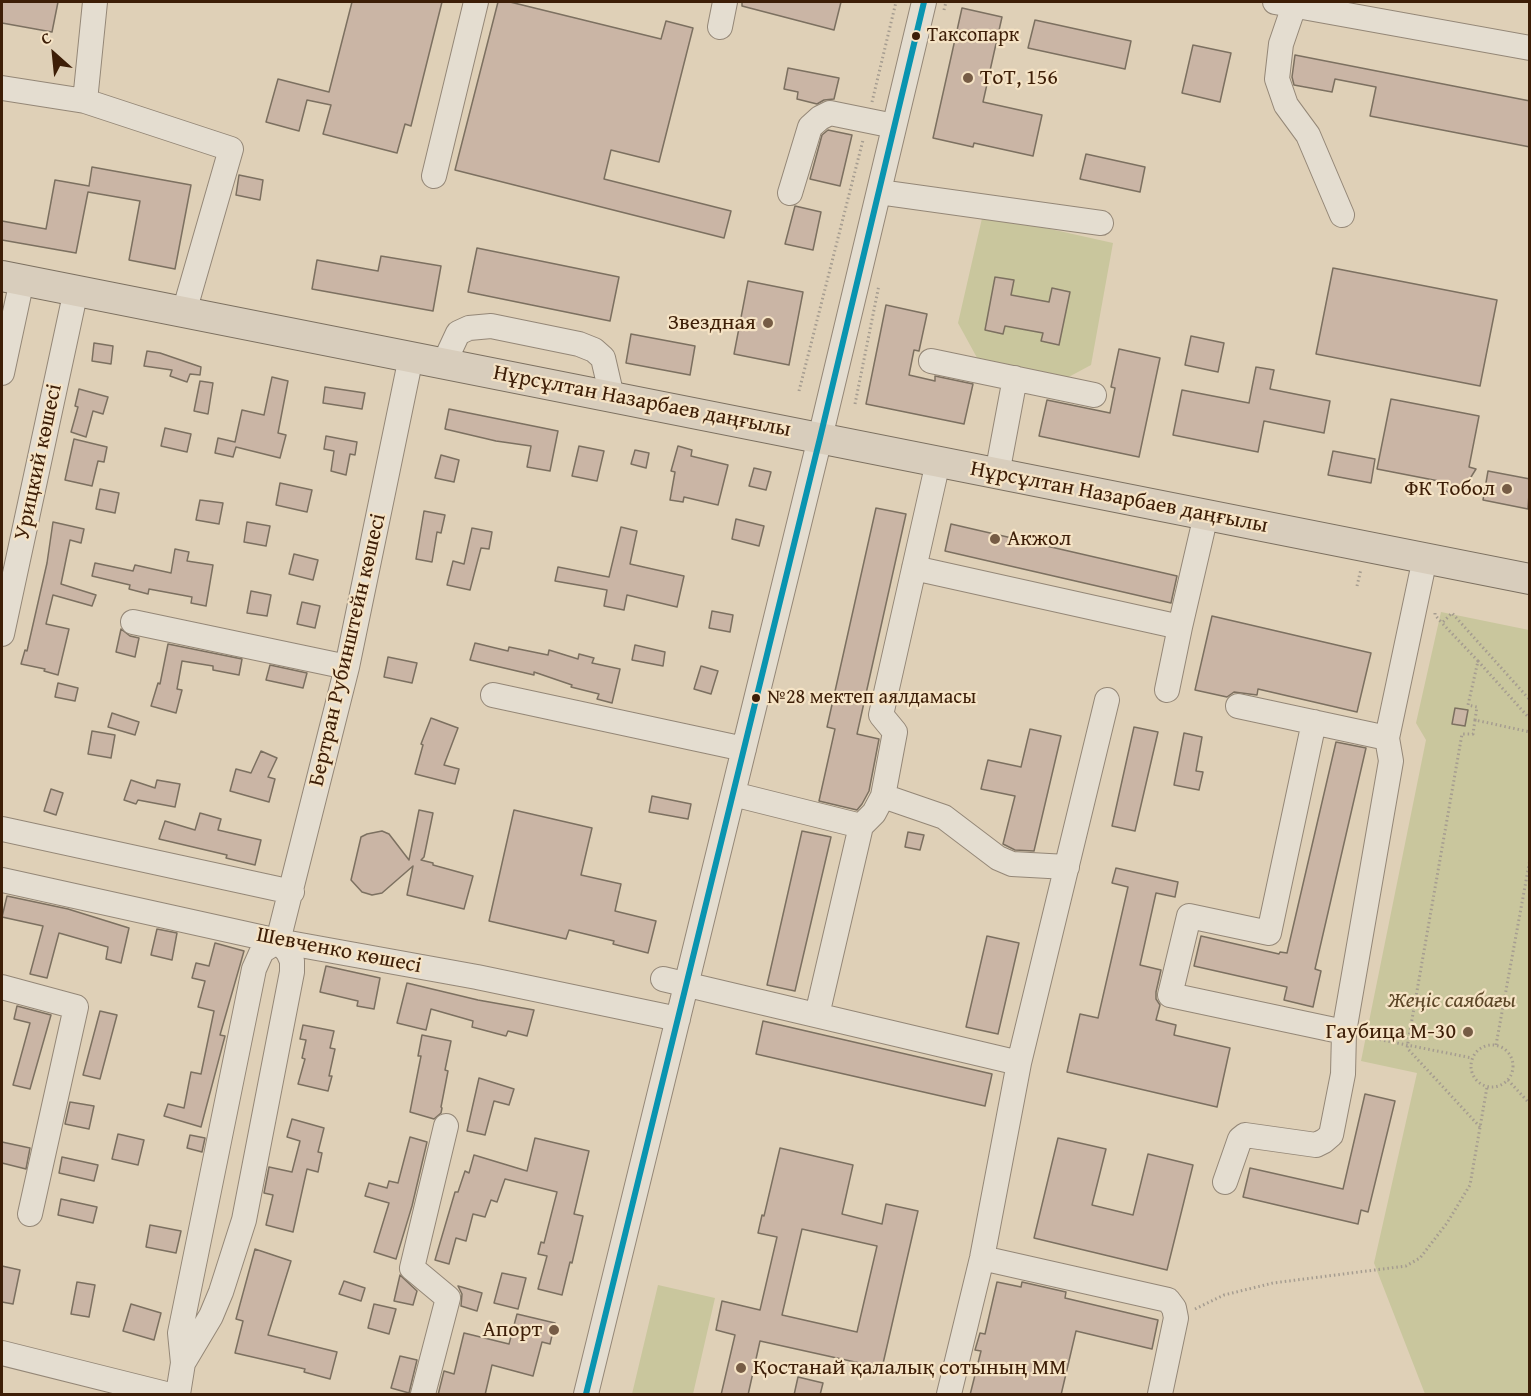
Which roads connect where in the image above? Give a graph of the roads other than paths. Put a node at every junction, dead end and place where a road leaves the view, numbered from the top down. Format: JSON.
{"nodes":[{"id":1,"x":95,"y":2,"type":"edge"},
{"id":2,"x":476,"y":2,"type":"edge"},
{"id":3,"x":725,"y":2,"type":"edge"},
{"id":4,"x":924,"y":2,"type":"edge"},
{"id":5,"x":1284,"y":4,"type":"edge"},
{"id":6,"x":1330,"y":7,"type":"edge"},
{"id":7,"x":720,"y":27,"type":"dead end"},
{"id":8,"x":1530,"y":48,"type":"edge"},
{"id":9,"x":2,"y":88,"type":"edge"},
{"id":10,"x":85,"y":101,"type":"junction"},
{"id":11,"x":894,"y":126,"type":"junction"},
{"id":12,"x":434,"y":176,"type":"dead end"},
{"id":13,"x":879,"y":192,"type":"junction"},
{"id":14,"x":790,"y":193,"type":"dead end"},
{"id":15,"x":1342,"y":215,"type":"dead end"},
{"id":16,"x":1101,"y":223,"type":"dead end"},
{"id":17,"x":12,"y":278,"type":"edge"},
{"id":18,"x":76,"y":290,"type":"junction"},
{"id":19,"x":184,"y":312,"type":"junction"},
{"id":20,"x":411,"y":357,"type":"junction"},
{"id":21,"x":931,"y":361,"type":"dead end"},
{"id":22,"x":444,"y":363,"type":"junction"},
{"id":23,"x":2,"y":373,"type":"edge"},
{"id":24,"x":1015,"y":378,"type":"junction"},
{"id":25,"x":1094,"y":395,"type":"dead end"},
{"id":26,"x":612,"y":397,"type":"junction"},
{"id":27,"x":820,"y":438,"type":"junction"},
{"id":28,"x":938,"y":462,"type":"junction"},
{"id":29,"x":997,"y":474,"type":"junction"},
{"id":30,"x":1206,"y":515,"type":"junction"},
{"id":31,"x":1425,"y":558,"type":"junction"},
{"id":32,"x":914,"y":568,"type":"junction"},
{"id":33,"x":1530,"y":579,"type":"edge"},
{"id":34,"x":133,"y":622,"type":"dead end"},
{"id":35,"x":1180,"y":627,"type":"junction"},
{"id":36,"x":2,"y":634,"type":"edge"},
{"id":37,"x":347,"y":667,"type":"junction"},
{"id":38,"x":1167,"y":690,"type":"dead end"},
{"id":39,"x":492,"y":695,"type":"dead end"},
{"id":40,"x":1107,"y":700,"type":"dead end"},
{"id":41,"x":1238,"y":706,"type":"dead end"},
{"id":42,"x":1314,"y":723,"type":"junction"},
{"id":43,"x":1387,"y":738,"type":"junction"},
{"id":44,"x":744,"y":749,"type":"junction"},
{"id":45,"x":733,"y":794,"type":"junction"},
{"id":46,"x":883,"y":796,"type":"junction"},
{"id":47,"x":861,"y":826,"type":"junction"},
{"id":48,"x":2,"y":829,"type":"edge"},
{"id":49,"x":1067,"y":867,"type":"junction"},
{"id":50,"x":2,"y":880,"type":"edge"},
{"id":51,"x":292,"y":892,"type":"junction"},
{"id":52,"x":279,"y":941,"type":"junction"},
{"id":53,"x":663,"y":979,"type":"dead end"},
{"id":54,"x":686,"y":984,"type":"junction"},
{"id":55,"x":2,"y":987,"type":"edge"},
{"id":56,"x":817,"y":1014,"type":"junction"},
{"id":57,"x":678,"y":1019,"type":"junction"},
{"id":58,"x":1344,"y":1032,"type":"junction"},
{"id":59,"x":1019,"y":1063,"type":"junction"},
{"id":60,"x":446,"y":1126,"type":"dead end"},
{"id":61,"x":1225,"y":1182,"type":"dead end"},
{"id":62,"x":30,"y":1214,"type":"dead end"},
{"id":63,"x":982,"y":1258,"type":"junction"},
{"id":64,"x":2,"y":1353,"type":"edge"},
{"id":65,"x":183,"y":1363,"type":"junction"},
{"id":66,"x":166,"y":1395,"type":"edge"},
{"id":67,"x":178,"y":1395,"type":"edge"},
{"id":68,"x":423,"y":1395,"type":"edge"},
{"id":69,"x":586,"y":1395,"type":"edge"},
{"id":70,"x":949,"y":1395,"type":"edge"},
{"id":71,"x":1160,"y":1395,"type":"edge"}],
"edges":[{"from":1,"to":10,"type":"street"},
{"from":2,"to":12,"type":"street"},
{"from":3,"to":7,"type":"street"},
{"from":4,"to":11,"type":"street"},
{"from":5,"to":6,"type":"street"},
{"from":5,"to":15,"type":"street"},
{"from":6,"to":8,"type":"street"},
{"from":9,"to":10,"type":"street"},
{"from":10,"to":19,"type":"street"},
{"from":11,"to":13,"type":"street"},
{"from":11,"to":14,"type":"street"},
{"from":13,"to":16,"type":"street"},
{"from":13,"to":27,"type":"street"},
{"from":17,"to":18,"type":"main road","name":"Нұрсұлтан Назарбаев даңғылы"},
{"from":17,"to":23,"type":"street"},
{"from":18,"to":19,"type":"main road","name":"Нұрсұлтан Назарбаев даңғылы"},
{"from":18,"to":36,"type":"street","name":"Урицкий көшесі"},
{"from":19,"to":20,"type":"main road","name":"Нұрсұлтан Назарбаев даңғылы"},
{"from":20,"to":22,"type":"main road","name":"Нұрсұлтан Назарбаев даңғылы"},
{"from":20,"to":37,"type":"street","name":"Бертран Рубинштейн көшесі"},
{"from":21,"to":24,"type":"street"},
{"from":22,"to":26,"type":"main road","name":"Нұрсұлтан Назарбаев даңғылы"},
{"from":22,"to":26,"type":"street"},
{"from":24,"to":25,"type":"street"},
{"from":24,"to":29,"type":"street"},
{"from":26,"to":27,"type":"main road","name":"Нұрсұлтан Назарбаев даңғылы"},
{"from":27,"to":28,"type":"main road","name":"Нұрсұлтан Назарбаев даңғылы"},
{"from":27,"to":44,"type":"street"},
{"from":28,"to":29,"type":"main road","name":"Нұрсұлтан Назарбаев даңғылы"},
{"from":28,"to":32,"type":"street"},
{"from":29,"to":30,"type":"main road","name":"Нұрсұлтан Назарбаев даңғылы"},
{"from":30,"to":31,"type":"main road","name":"Нұрсұлтан Назарбаев даңғылы"},
{"from":30,"to":35,"type":"street"},
{"from":31,"to":33,"type":"main road","name":"Нұрсұлтан Назарбаев даңғылы"},
{"from":31,"to":43,"type":"street"},
{"from":32,"to":35,"type":"street"},
{"from":32,"to":46,"type":"street"},
{"from":34,"to":37,"type":"street"},
{"from":35,"to":38,"type":"street"},
{"from":37,"to":51,"type":"street","name":"Бертран Рубинштейн көшесі"},
{"from":39,"to":44,"type":"street"},
{"from":40,"to":49,"type":"street"},
{"from":41,"to":42,"type":"street"},
{"from":42,"to":43,"type":"street"},
{"from":42,"to":58,"type":"street"},
{"from":43,"to":58,"type":"street"},
{"from":44,"to":45,"type":"street"},
{"from":45,"to":47,"type":"street"},
{"from":45,"to":54,"type":"street"},
{"from":46,"to":47,"type":"street"},
{"from":46,"to":49,"type":"street"},
{"from":47,"to":56,"type":"street"},
{"from":48,"to":51,"type":"street"},
{"from":49,"to":59,"type":"street"},
{"from":50,"to":52,"type":"street","name":"Шевченко көшесі"},
{"from":51,"to":52,"type":"street","name":"Бертран Рубинштейн көшесі"},
{"from":52,"to":57,"type":"street","name":"Шевченко көшесі"},
{"from":52,"to":65,"type":"street"},
{"from":52,"to":65,"type":"street"},
{"from":53,"to":54,"type":"street"},
{"from":54,"to":56,"type":"street"},
{"from":54,"to":57,"type":"street"},
{"from":55,"to":62,"type":"street"},
{"from":56,"to":59,"type":"street"},
{"from":57,"to":69,"type":"street"},
{"from":58,"to":61,"type":"street"},
{"from":59,"to":63,"type":"street"},
{"from":60,"to":68,"type":"street"},
{"from":63,"to":70,"type":"street"},
{"from":63,"to":71,"type":"street"},
{"from":64,"to":66,"type":"street"},
{"from":65,"to":67,"type":"street"}]}
